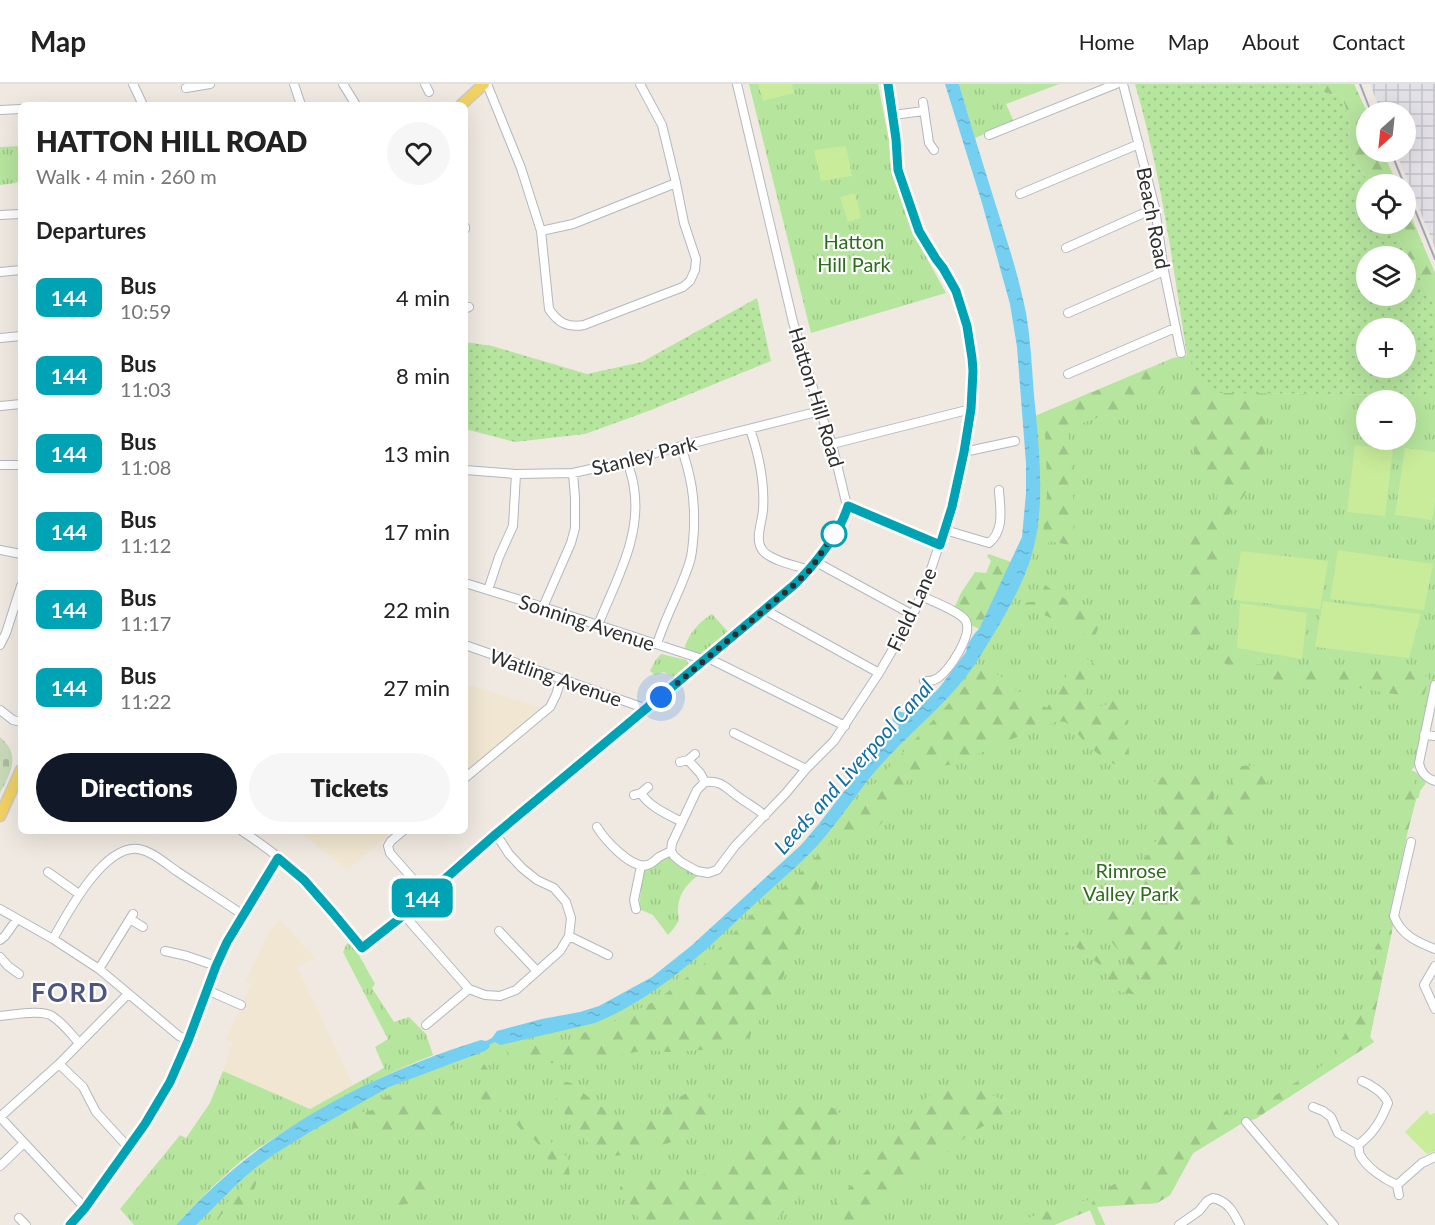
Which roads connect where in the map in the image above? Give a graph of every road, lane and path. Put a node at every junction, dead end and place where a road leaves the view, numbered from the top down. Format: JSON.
{"nodes":[{"id":1,"x":133,"y":84,"type":"edge"},
{"id":2,"x":210,"y":84,"type":"edge"},
{"id":3,"x":294,"y":84,"type":"edge"},
{"id":4,"x":343,"y":84,"type":"edge"},
{"id":5,"x":485,"y":84,"type":"edge"},
{"id":6,"x":640,"y":84,"type":"edge"},
{"id":7,"x":737,"y":84,"type":"edge"},
{"id":8,"x":888,"y":84,"type":"edge"},
{"id":9,"x":1116,"y":84,"type":"edge"},
{"id":10,"x":1123,"y":84,"type":"edge"},
{"id":11,"x":186,"y":88,"type":"dead end"},
{"id":12,"x":142,"y":102,"type":"edge"},
{"id":13,"x":300,"y":102,"type":"edge"},
{"id":14,"x":354,"y":102,"type":"edge"},
{"id":15,"x":464,"y":102,"type":"edge"},
{"id":16,"x":18,"y":109,"type":"edge"},
{"id":17,"x":0,"y":110,"type":"edge"},
{"id":18,"x":893,"y":115,"type":"junction"},
{"id":19,"x":989,"y":135,"type":"dead end"},
{"id":20,"x":1139,"y":144,"type":"junction"},
{"id":21,"x":934,"y":150,"type":"dead end"},
{"id":22,"x":676,"y":183,"type":"junction"},
{"id":23,"x":1020,"y":194,"type":"dead end"},
{"id":24,"x":1155,"y":208,"type":"junction"},
{"id":25,"x":18,"y":214,"type":"edge"},
{"id":26,"x":0,"y":216,"type":"edge"},
{"id":27,"x":541,"y":231,"type":"junction"},
{"id":28,"x":1066,"y":248,"type":"dead end"},
{"id":29,"x":18,"y":270,"type":"edge"},
{"id":30,"x":1164,"y":271,"type":"junction"},
{"id":31,"x":0,"y":272,"type":"edge"},
{"id":32,"x":1068,"y":313,"type":"dead end"},
{"id":33,"x":1175,"y":328,"type":"junction"},
{"id":34,"x":18,"y":336,"type":"edge"},
{"id":35,"x":0,"y":338,"type":"edge"},
{"id":36,"x":1181,"y":353,"type":"dead end"},
{"id":37,"x":1068,"y":374,"type":"dead end"},
{"id":38,"x":18,"y":404,"type":"edge"},
{"id":39,"x":0,"y":406,"type":"edge"},
{"id":40,"x":971,"y":409,"type":"junction"},
{"id":41,"x":820,"y":411,"type":"junction"},
{"id":42,"x":750,"y":429,"type":"junction"},
{"id":43,"x":1015,"y":441,"type":"dead end"},
{"id":44,"x":832,"y":444,"type":"junction"},
{"id":45,"x":681,"y":446,"type":"junction"},
{"id":46,"x":964,"y":452,"type":"junction"},
{"id":47,"x":627,"y":461,"type":"junction"},
{"id":48,"x":0,"y":465,"type":"edge"},
{"id":49,"x":18,"y":465,"type":"edge"},
{"id":50,"x":468,"y":470,"type":"edge"},
{"id":51,"x":573,"y":473,"type":"junction"},
{"id":52,"x":516,"y":474,"type":"junction"},
{"id":53,"x":999,"y":490,"type":"dead end"},
{"id":54,"x":848,"y":506,"type":"junction"},
{"id":55,"x":945,"y":530,"type":"junction"},
{"id":56,"x":940,"y":545,"type":"junction"},
{"id":57,"x":0,"y":550,"type":"edge"},
{"id":58,"x":18,"y":553,"type":"edge"},
{"id":59,"x":813,"y":566,"type":"junction"},
{"id":60,"x":468,"y":584,"type":"edge"},
{"id":61,"x":488,"y":590,"type":"junction"},
{"id":62,"x":18,"y":594,"type":"edge"},
{"id":63,"x":921,"y":596,"type":"junction"},
{"id":64,"x":543,"y":607,"type":"junction"},
{"id":65,"x":765,"y":610,"type":"junction"},
{"id":66,"x":913,"y":615,"type":"junction"},
{"id":67,"x":598,"y":625,"type":"junction"},
{"id":68,"x":3,"y":634,"type":"edge"},
{"id":69,"x":657,"y":644,"type":"junction"},
{"id":70,"x":0,"y":645,"type":"edge"},
{"id":71,"x":468,"y":646,"type":"edge"},
{"id":72,"x":706,"y":659,"type":"junction"},
{"id":73,"x":879,"y":673,"type":"junction"},
{"id":74,"x":561,"y":679,"type":"junction"},
{"id":75,"x":924,"y":681,"type":"dead end"},
{"id":76,"x":1435,"y":685,"type":"edge"},
{"id":77,"x":646,"y":709,"type":"junction"},
{"id":78,"x":0,"y":710,"type":"edge"},
{"id":79,"x":18,"y":721,"type":"edge"},
{"id":80,"x":845,"y":726,"type":"junction"},
{"id":81,"x":734,"y":733,"type":"dead end"},
{"id":82,"x":1424,"y":735,"type":"junction"},
{"id":83,"x":1435,"y":736,"type":"edge"},
{"id":84,"x":687,"y":759,"type":"dead end"},
{"id":85,"x":806,"y":769,"type":"junction"},
{"id":86,"x":468,"y":775,"type":"edge"},
{"id":87,"x":18,"y":777,"type":"edge"},
{"id":88,"x":1432,"y":780,"type":"edge"},
{"id":89,"x":705,"y":782,"type":"junction"},
{"id":90,"x":648,"y":787,"type":"dead end"},
{"id":91,"x":0,"y":816,"type":"edge"},
{"id":92,"x":765,"y":816,"type":"junction"},
{"id":93,"x":682,"y":822,"type":"junction"},
{"id":94,"x":597,"y":827,"type":"dead end"},
{"id":95,"x":246,"y":834,"type":"edge"},
{"id":96,"x":399,"y":834,"type":"edge"},
{"id":97,"x":496,"y":834,"type":"junction"},
{"id":98,"x":1411,"y":842,"type":"dead end"},
{"id":99,"x":671,"y":851,"type":"junction"},
{"id":100,"x":278,"y":858,"type":"junction"},
{"id":101,"x":640,"y":866,"type":"junction"},
{"id":102,"x":48,"y":872,"type":"dead end"},
{"id":103,"x":79,"y":894,"type":"junction"},
{"id":104,"x":426,"y":894,"type":"junction"},
{"id":105,"x":0,"y":909,"type":"edge"},
{"id":106,"x":636,"y":909,"type":"dead end"},
{"id":107,"x":243,"y":915,"type":"junction"},
{"id":108,"x":404,"y":915,"type":"junction"},
{"id":109,"x":17,"y":919,"type":"junction"},
{"id":110,"x":143,"y":927,"type":"dead end"},
{"id":111,"x":499,"y":931,"type":"dead end"},
{"id":112,"x":569,"y":936,"type":"junction"},
{"id":113,"x":52,"y":939,"type":"junction"},
{"id":114,"x":0,"y":940,"type":"edge"},
{"id":115,"x":1435,"y":949,"type":"edge"},
{"id":116,"x":165,"y":951,"type":"dead end"},
{"id":117,"x":608,"y":956,"type":"dead end"},
{"id":118,"x":0,"y":957,"type":"edge"},
{"id":119,"x":216,"y":966,"type":"junction"},
{"id":120,"x":1435,"y":966,"type":"edge"},
{"id":121,"x":99,"y":969,"type":"junction"},
{"id":122,"x":537,"y":971,"type":"junction"},
{"id":123,"x":20,"y":974,"type":"dead end"},
{"id":124,"x":469,"y":989,"type":"junction"},
{"id":125,"x":207,"y":990,"type":"junction"},
{"id":126,"x":128,"y":994,"type":"junction"},
{"id":127,"x":241,"y":1005,"type":"dead end"},
{"id":128,"x":1435,"y":1009,"type":"edge"},
{"id":129,"x":0,"y":1016,"type":"edge"},
{"id":130,"x":426,"y":1025,"type":"dead end"},
{"id":131,"x":188,"y":1041,"type":"junction"},
{"id":132,"x":79,"y":1043,"type":"junction"},
{"id":133,"x":59,"y":1064,"type":"junction"},
{"id":134,"x":1362,"y":1081,"type":"dead end"},
{"id":135,"x":1313,"y":1107,"type":"dead end"},
{"id":136,"x":0,"y":1117,"type":"edge"},
{"id":137,"x":1246,"y":1122,"type":"dead end"},
{"id":138,"x":24,"y":1143,"type":"junction"},
{"id":139,"x":1358,"y":1145,"type":"junction"},
{"id":140,"x":128,"y":1147,"type":"junction"},
{"id":141,"x":1435,"y":1157,"type":"edge"},
{"id":142,"x":0,"y":1166,"type":"edge"},
{"id":143,"x":1397,"y":1185,"type":"junction"},
{"id":144,"x":1399,"y":1195,"type":"dead end"},
{"id":145,"x":85,"y":1208,"type":"junction"},
{"id":146,"x":1331,"y":1224,"type":"edge"},
{"id":147,"x":70,"y":1225,"type":"edge"},
{"id":148,"x":1179,"y":1225,"type":"edge"},
{"id":149,"x":1240,"y":1225,"type":"edge"}],
"edges":[{"from":1,"to":12,"type":"street"},
{"from":2,"to":11,"type":"street"},
{"from":3,"to":13,"type":"street"},
{"from":4,"to":14,"type":"street"},
{"from":5,"to":15,"type":"main road"},
{"from":5,"to":27,"type":"street"},
{"from":6,"to":22,"type":"street"},
{"from":7,"to":41,"type":"street","name":"Hatton Hill Road"},
{"from":8,"to":18,"type":"street","name":"Field Lane"},
{"from":9,"to":19,"type":"street"},
{"from":10,"to":20,"type":"street","name":"Beach Road"},
{"from":16,"to":17,"type":"street"},
{"from":18,"to":21,"type":"street"},
{"from":18,"to":40,"type":"street","name":"Field Lane"},
{"from":20,"to":23,"type":"street"},
{"from":20,"to":24,"type":"street","name":"Beach Road"},
{"from":22,"to":27,"type":"street"},
{"from":22,"to":27,"type":"street"},
{"from":24,"to":28,"type":"street"},
{"from":24,"to":30,"type":"street","name":"Beach Road"},
{"from":25,"to":26,"type":"street"},
{"from":29,"to":31,"type":"street"},
{"from":30,"to":32,"type":"street"},
{"from":30,"to":33,"type":"street","name":"Beach Road"},
{"from":33,"to":36,"type":"street","name":"Beach Road"},
{"from":33,"to":37,"type":"street"},
{"from":34,"to":35,"type":"street"},
{"from":38,"to":39,"type":"street"},
{"from":40,"to":44,"type":"street"},
{"from":40,"to":46,"type":"street","name":"Field Lane"},
{"from":41,"to":42,"type":"street","name":"Stanley Park"},
{"from":41,"to":44,"type":"street","name":"Hatton Hill Road"},
{"from":42,"to":45,"type":"street","name":"Stanley Park"},
{"from":42,"to":59,"type":"street"},
{"from":43,"to":46,"type":"street"},
{"from":44,"to":54,"type":"street","name":"Hatton Hill Road"},
{"from":45,"to":47,"type":"street","name":"Stanley Park"},
{"from":45,"to":69,"type":"street"},
{"from":46,"to":55,"type":"street","name":"Field Lane"},
{"from":47,"to":51,"type":"street","name":"Stanley Park"},
{"from":47,"to":67,"type":"street"},
{"from":48,"to":49,"type":"street"},
{"from":50,"to":52,"type":"street","name":"Stanley Park"},
{"from":51,"to":52,"type":"street","name":"Stanley Park"},
{"from":51,"to":64,"type":"street"},
{"from":52,"to":61,"type":"street"},
{"from":53,"to":55,"type":"street"},
{"from":54,"to":56,"type":"street"},
{"from":54,"to":59,"type":"street"},
{"from":55,"to":56,"type":"street","name":"Field Lane"},
{"from":56,"to":63,"type":"street","name":"Field Lane"},
{"from":57,"to":58,"type":"street"},
{"from":59,"to":65,"type":"street"},
{"from":59,"to":66,"type":"street"},
{"from":60,"to":61,"type":"street","name":"Sonning Avenue"},
{"from":61,"to":64,"type":"street","name":"Sonning Avenue"},
{"from":62,"to":68,"type":"street"},
{"from":63,"to":66,"type":"street","name":"Field Lane"},
{"from":63,"to":75,"type":"street"},
{"from":64,"to":67,"type":"street","name":"Sonning Avenue"},
{"from":65,"to":72,"type":"street"},
{"from":65,"to":73,"type":"street"},
{"from":66,"to":73,"type":"street","name":"Field Lane"},
{"from":67,"to":69,"type":"street","name":"Sonning Avenue"},
{"from":68,"to":70,"type":"street"},
{"from":69,"to":72,"type":"street","name":"Sonning Avenue"},
{"from":71,"to":74,"type":"street","name":"Watling Avenue"},
{"from":72,"to":77,"type":"street"},
{"from":72,"to":80,"type":"street","name":"Sonning Avenue"},
{"from":73,"to":80,"type":"street","name":"Field Lane"},
{"from":74,"to":77,"type":"street","name":"Watling Avenue"},
{"from":74,"to":86,"type":"street"},
{"from":76,"to":82,"type":"street"},
{"from":77,"to":97,"type":"street"},
{"from":78,"to":79,"type":"street"},
{"from":80,"to":85,"type":"street","name":"Field Lane"},
{"from":81,"to":85,"type":"street"},
{"from":82,"to":83,"type":"street"},
{"from":82,"to":88,"type":"street"},
{"from":84,"to":89,"type":"street"},
{"from":85,"to":92,"type":"street","name":"Field Lane"},
{"from":87,"to":91,"type":"main road"},
{"from":89,"to":92,"type":"street"},
{"from":89,"to":93,"type":"street"},
{"from":90,"to":93,"type":"street"},
{"from":92,"to":99,"type":"street","name":"Field Lane"},
{"from":93,"to":99,"type":"street"},
{"from":94,"to":101,"type":"street"},
{"from":95,"to":100,"type":"street"},
{"from":96,"to":104,"type":"street"},
{"from":97,"to":104,"type":"street"},
{"from":97,"to":112,"type":"street"},
{"from":98,"to":115,"type":"street"},
{"from":99,"to":101,"type":"street"},
{"from":100,"to":107,"type":"street"},
{"from":100,"to":108,"type":"street"},
{"from":101,"to":106,"type":"street"},
{"from":102,"to":103,"type":"street"},
{"from":103,"to":107,"type":"street"},
{"from":103,"to":113,"type":"street"},
{"from":104,"to":108,"type":"street"},
{"from":105,"to":109,"type":"street"},
{"from":107,"to":119,"type":"street"},
{"from":108,"to":124,"type":"street"},
{"from":109,"to":113,"type":"street"},
{"from":109,"to":114,"type":"street"},
{"from":110,"to":121,"type":"street"},
{"from":111,"to":122,"type":"street"},
{"from":112,"to":117,"type":"street"},
{"from":112,"to":122,"type":"street"},
{"from":113,"to":121,"type":"street"},
{"from":116,"to":119,"type":"street"},
{"from":118,"to":123,"type":"street"},
{"from":119,"to":125,"type":"street"},
{"from":120,"to":128,"type":"street"},
{"from":121,"to":126,"type":"street"},
{"from":122,"to":124,"type":"street"},
{"from":124,"to":130,"type":"street"},
{"from":125,"to":127,"type":"street"},
{"from":125,"to":131,"type":"street"},
{"from":126,"to":131,"type":"street"},
{"from":126,"to":132,"type":"street"},
{"from":129,"to":132,"type":"street"},
{"from":131,"to":140,"type":"street"},
{"from":132,"to":133,"type":"street"},
{"from":133,"to":136,"type":"street"},
{"from":133,"to":140,"type":"street"},
{"from":134,"to":139,"type":"street"},
{"from":135,"to":139,"type":"street"},
{"from":136,"to":138,"type":"street"},
{"from":137,"to":146,"type":"street"},
{"from":138,"to":142,"type":"street"},
{"from":138,"to":145,"type":"street"},
{"from":139,"to":143,"type":"street"},
{"from":140,"to":145,"type":"street"},
{"from":141,"to":143,"type":"street"},
{"from":143,"to":144,"type":"street"},
{"from":145,"to":147,"type":"street"},
{"from":148,"to":149,"type":"street"}]}
